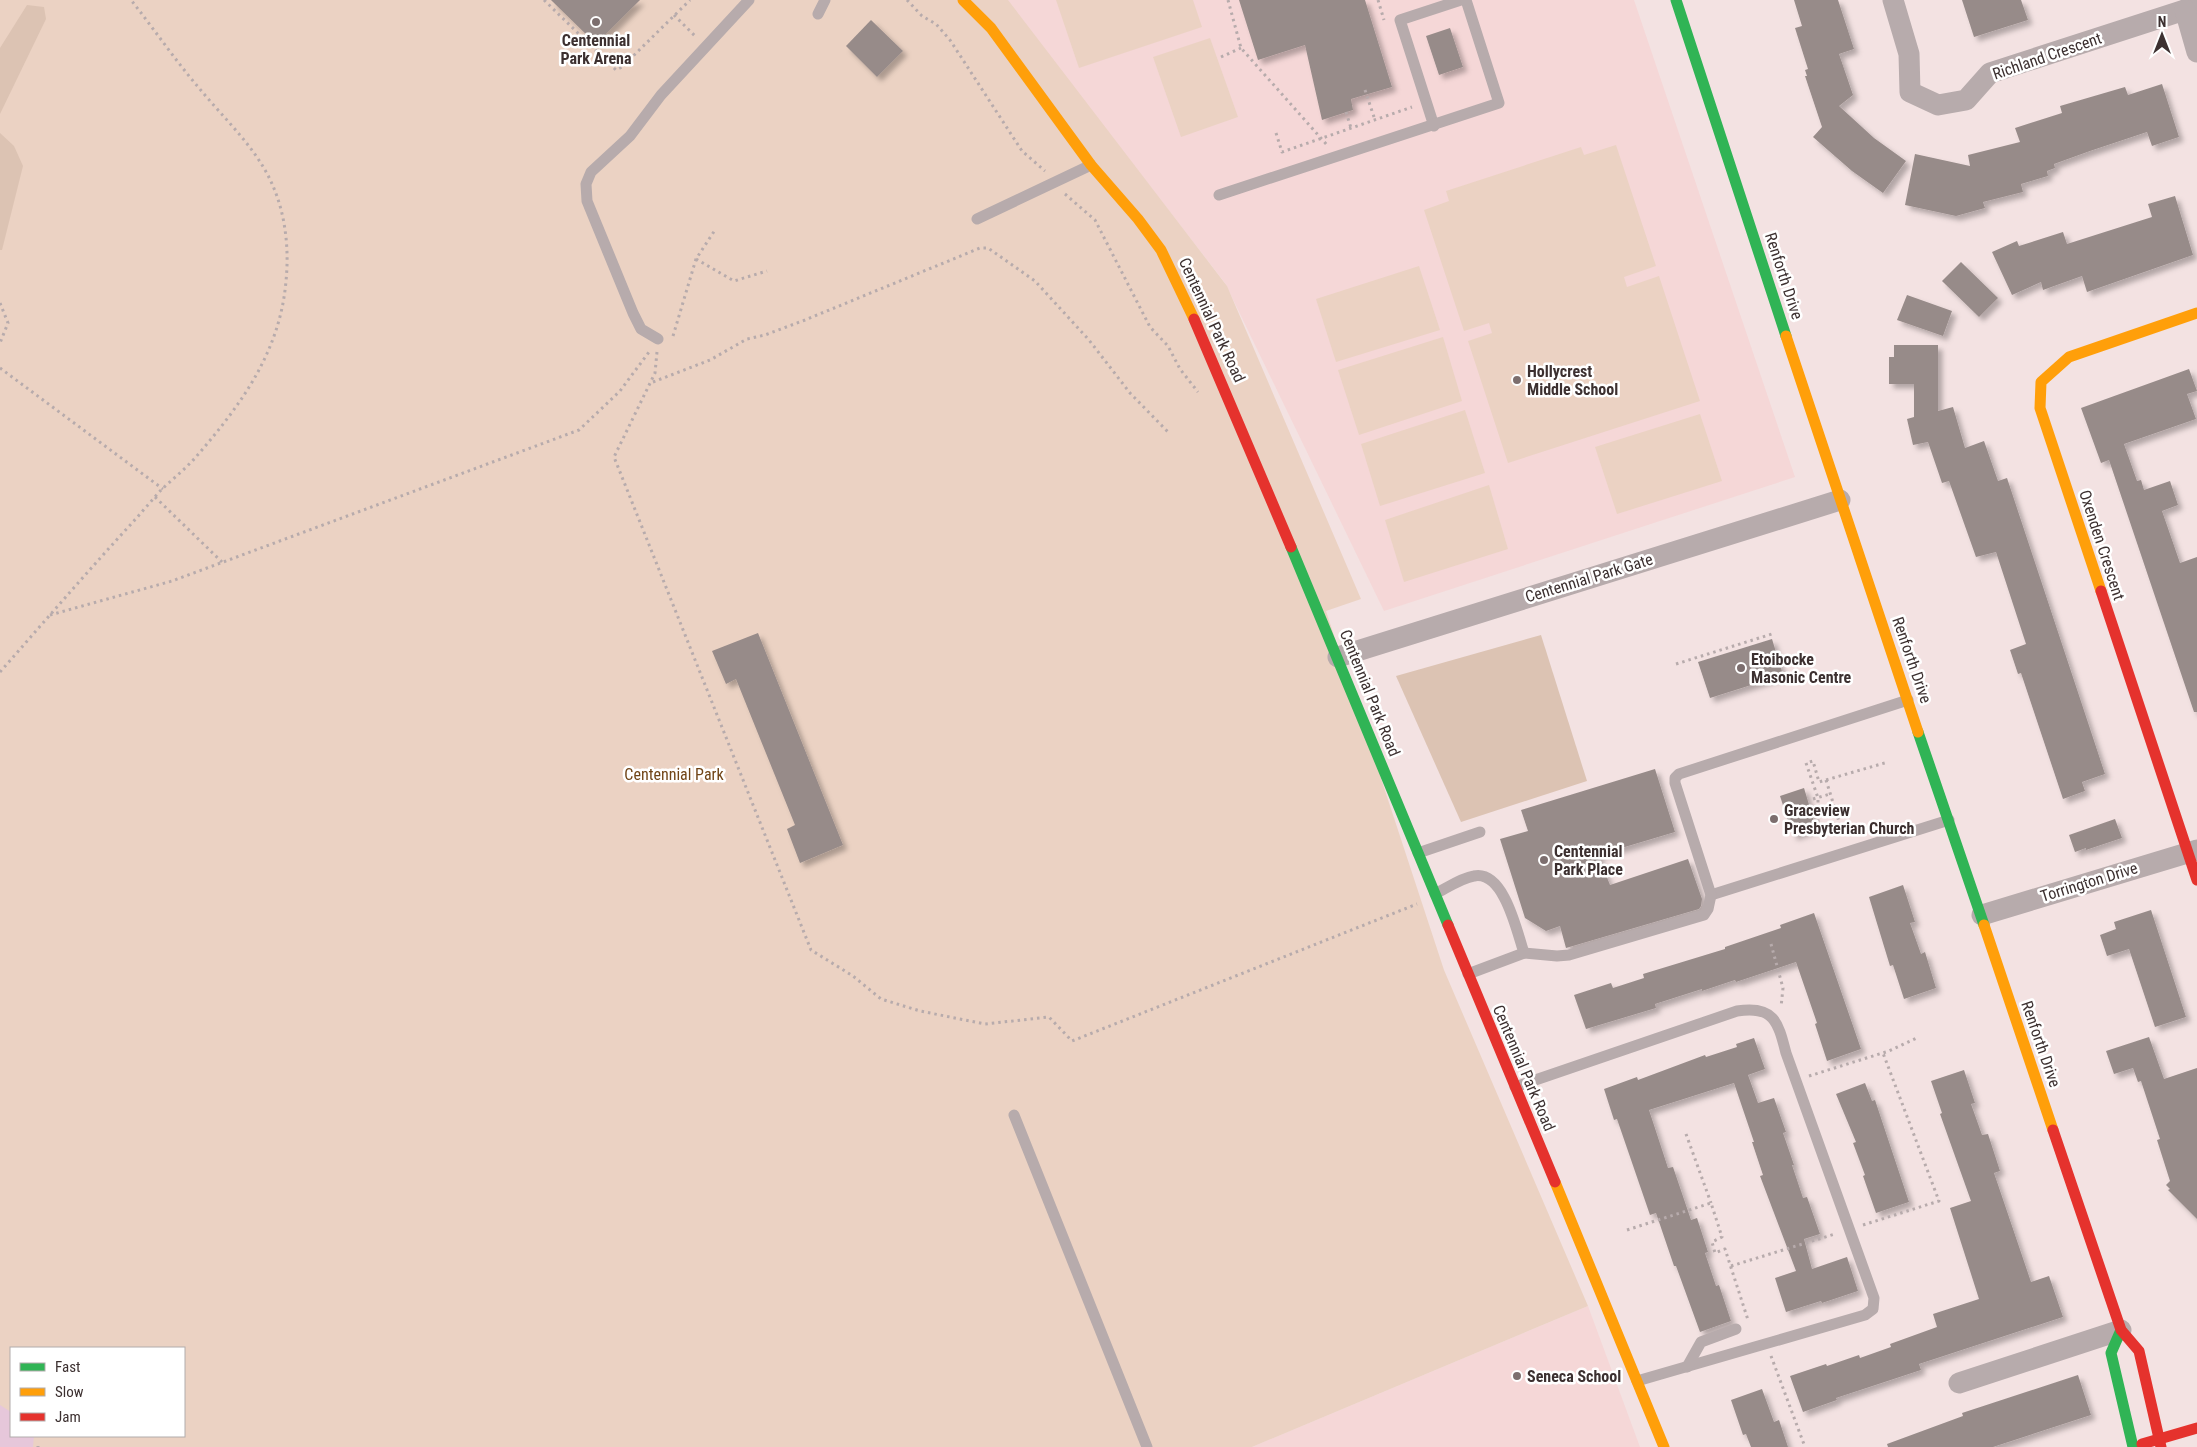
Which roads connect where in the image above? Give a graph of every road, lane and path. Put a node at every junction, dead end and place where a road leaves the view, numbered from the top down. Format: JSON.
{"nodes":[{"id":1,"x":131,"y":0,"type":"edge"},
{"id":2,"x":544,"y":0,"type":"edge"},
{"id":3,"x":690,"y":0,"type":"edge"},
{"id":4,"x":749,"y":0,"type":"edge"},
{"id":5,"x":825,"y":0,"type":"edge"},
{"id":6,"x":907,"y":0,"type":"edge"},
{"id":7,"x":963,"y":0,"type":"edge"},
{"id":8,"x":1228,"y":0,"type":"edge"},
{"id":9,"x":1378,"y":0,"type":"edge"},
{"id":10,"x":1461,"y":0,"type":"edge"},
{"id":11,"x":1466,"y":0,"type":"edge"},
{"id":12,"x":1676,"y":0,"type":"edge"},
{"id":13,"x":1893,"y":0,"type":"edge"},
{"id":14,"x":2191,"y":8,"type":"edge"},
{"id":15,"x":818,"y":14,"type":"dead end"},
{"id":16,"x":674,"y":15,"type":"junction"},
{"id":17,"x":1386,"y":27,"type":"dead end"},
{"id":18,"x":705,"y":47,"type":"junction"},
{"id":19,"x":1241,"y":48,"type":"junction"},
{"id":20,"x":2197,"y":52,"type":"edge"},
{"id":21,"x":1221,"y":57,"type":"dead end"},
{"id":22,"x":1365,"y":90,"type":"dead end"},
{"id":23,"x":1410,"y":99,"type":"dead end"},
{"id":24,"x":1346,"y":112,"type":"dead end"},
{"id":25,"x":1375,"y":120,"type":"junction"},
{"id":26,"x":1434,"y":126,"type":"junction"},
{"id":27,"x":1351,"y":128,"type":"junction"},
{"id":28,"x":1276,"y":133,"type":"dead end"},
{"id":29,"x":1322,"y":138,"type":"junction"},
{"id":30,"x":1337,"y":157,"type":"junction"},
{"id":31,"x":1091,"y":165,"type":"junction"},
{"id":32,"x":1054,"y":182,"type":"junction"},
{"id":33,"x":1219,"y":194,"type":"dead end"},
{"id":34,"x":977,"y":219,"type":"dead end"},
{"id":35,"x":715,"y":230,"type":"dead end"},
{"id":36,"x":696,"y":259,"type":"junction"},
{"id":37,"x":767,"y":271,"type":"dead end"},
{"id":38,"x":0,"y":303,"type":"edge"},
{"id":39,"x":2197,"y":312,"type":"edge"},
{"id":40,"x":658,"y":339,"type":"junction"},
{"id":41,"x":672,"y":339,"type":"dead end"},
{"id":42,"x":0,"y":343,"type":"edge"},
{"id":43,"x":0,"y":368,"type":"edge"},
{"id":44,"x":653,"y":382,"type":"dead end"},
{"id":45,"x":1201,"y":395,"type":"dead end"},
{"id":46,"x":1168,"y":432,"type":"dead end"},
{"id":47,"x":163,"y":489,"type":"junction"},
{"id":48,"x":155,"y":497,"type":"junction"},
{"id":49,"x":1840,"y":500,"type":"junction"},
{"id":50,"x":222,"y":562,"type":"junction"},
{"id":51,"x":49,"y":615,"type":"junction"},
{"id":52,"x":1772,"y":634,"type":"dead end"},
{"id":53,"x":1338,"y":657,"type":"junction"},
{"id":54,"x":1676,"y":664,"type":"dead end"},
{"id":55,"x":0,"y":672,"type":"edge"},
{"id":56,"x":1908,"y":700,"type":"junction"},
{"id":57,"x":1888,"y":762,"type":"dead end"},
{"id":58,"x":1826,"y":780,"type":"junction"},
{"id":59,"x":1830,"y":794,"type":"junction"},
{"id":60,"x":1818,"y":798,"type":"junction"},
{"id":61,"x":1813,"y":799,"type":"dead end"},
{"id":62,"x":1949,"y":820,"type":"junction"},
{"id":63,"x":1818,"y":822,"type":"dead end"},
{"id":64,"x":1841,"y":828,"type":"dead end"},
{"id":65,"x":1480,"y":832,"type":"dead end"},
{"id":66,"x":2192,"y":851,"type":"edge"},
{"id":67,"x":1418,"y":853,"type":"junction"},
{"id":68,"x":2197,"y":880,"type":"edge"},
{"id":69,"x":1414,"y":894,"type":"dead end"},
{"id":70,"x":1435,"y":894,"type":"junction"},
{"id":71,"x":1711,"y":895,"type":"junction"},
{"id":72,"x":1982,"y":914,"type":"junction"},
{"id":73,"x":1771,"y":944,"type":"dead end"},
{"id":74,"x":1524,"y":953,"type":"junction"},
{"id":75,"x":1468,"y":974,"type":"junction"},
{"id":76,"x":1780,"y":1029,"type":"junction"},
{"id":77,"x":1919,"y":1038,"type":"dead end"},
{"id":78,"x":1883,"y":1053,"type":"junction"},
{"id":79,"x":1796,"y":1080,"type":"junction"},
{"id":80,"x":1515,"y":1087,"type":"junction"},
{"id":81,"x":1014,"y":1115,"type":"dead end"},
{"id":82,"x":1686,"y":1134,"type":"dead end"},
{"id":83,"x":1711,"y":1203,"type":"junction"},
{"id":84,"x":1627,"y":1230,"type":"dead end"},
{"id":85,"x":1849,"y":1230,"type":"junction"},
{"id":86,"x":1730,"y":1266,"type":"junction"},
{"id":87,"x":1736,"y":1329,"type":"dead end"},
{"id":88,"x":2121,"y":1330,"type":"junction"},
{"id":89,"x":1762,"y":1345,"type":"junction"},
{"id":90,"x":1688,"y":1367,"type":"junction"},
{"id":91,"x":1637,"y":1381,"type":"junction"},
{"id":92,"x":1959,"y":1383,"type":"dead end"},
{"id":93,"x":2197,"y":1428,"type":"edge"},
{"id":94,"x":2160,"y":1443,"type":"edge"},
{"id":95,"x":1147,"y":1447,"type":"edge"},
{"id":96,"x":1664,"y":1447,"type":"edge"},
{"id":97,"x":1805,"y":1447,"type":"edge"},
{"id":98,"x":2132,"y":1447,"type":"edge"}],
"edges":[{"from":1,"to":47,"type":"path"},
{"from":2,"to":16,"type":"path"},
{"from":3,"to":16,"type":"path"},
{"from":4,"to":18,"type":"lane"},
{"from":5,"to":15,"type":"lane"},
{"from":6,"to":32,"type":"path"},
{"from":7,"to":31,"type":"street","name":"Centennial Park Road"},
{"from":8,"to":19,"type":"path"},
{"from":9,"to":17,"type":"path"},
{"from":10,"to":26,"type":"lane"},
{"from":11,"to":26,"type":"lane"},
{"from":12,"to":49,"type":"street","name":"Renforth Drive"},
{"from":13,"to":14,"type":"street","name":"Richland Crescent"},
{"from":14,"to":20,"type":"street"},
{"from":16,"to":18,"type":"path"},
{"from":18,"to":40,"type":"lane"},
{"from":19,"to":21,"type":"path"},
{"from":19,"to":29,"type":"path"},
{"from":22,"to":25,"type":"path"},
{"from":23,"to":25,"type":"path"},
{"from":24,"to":27,"type":"path"},
{"from":25,"to":27,"type":"path"},
{"from":26,"to":30,"type":"lane"},
{"from":27,"to":29,"type":"path"},
{"from":28,"to":29,"type":"path"},
{"from":29,"to":30,"type":"path"},
{"from":30,"to":33,"type":"lane"},
{"from":31,"to":32,"type":"lane"},
{"from":31,"to":53,"type":"street","name":"Centennial Park Road"},
{"from":32,"to":34,"type":"lane"},
{"from":32,"to":45,"type":"path"},
{"from":35,"to":36,"type":"path"},
{"from":36,"to":37,"type":"path"},
{"from":36,"to":41,"type":"path"},
{"from":38,"to":42,"type":"path"},
{"from":39,"to":66,"type":"street","name":"Oxenden Crescent"},
{"from":40,"to":50,"type":"path"},
{"from":40,"to":69,"type":"path"},
{"from":43,"to":47,"type":"path"},
{"from":44,"to":46,"type":"path"},
{"from":47,"to":48,"type":"path"},
{"from":48,"to":50,"type":"path"},
{"from":48,"to":51,"type":"path"},
{"from":49,"to":53,"type":"street","name":"Centennial Park Gate"},
{"from":49,"to":56,"type":"street","name":"Renforth Drive"},
{"from":50,"to":51,"type":"path"},
{"from":51,"to":55,"type":"path"},
{"from":52,"to":54,"type":"path"},
{"from":53,"to":67,"type":"street","name":"Centennial Park Road"},
{"from":56,"to":62,"type":"street","name":"Renforth Drive"},
{"from":56,"to":71,"type":"lane"},
{"from":57,"to":58,"type":"path"},
{"from":58,"to":59,"type":"path"},
{"from":58,"to":60,"type":"path"},
{"from":59,"to":60,"type":"path"},
{"from":59,"to":64,"type":"path"},
{"from":60,"to":61,"type":"path"},
{"from":60,"to":63,"type":"path"},
{"from":62,"to":71,"type":"lane"},
{"from":62,"to":72,"type":"street","name":"Renforth Drive"},
{"from":65,"to":67,"type":"lane"},
{"from":66,"to":68,"type":"street","name":"Oxenden Crescent"},
{"from":66,"to":72,"type":"street","name":"Torrington Drive"},
{"from":67,"to":70,"type":"street","name":"Centennial Park Road"},
{"from":70,"to":74,"type":"lane"},
{"from":70,"to":75,"type":"street","name":"Centennial Park Road"},
{"from":71,"to":74,"type":"lane"},
{"from":72,"to":88,"type":"street","name":"Renforth Drive"},
{"from":73,"to":76,"type":"path"},
{"from":74,"to":75,"type":"lane"},
{"from":75,"to":80,"type":"street","name":"Centennial Park Road"},
{"from":76,"to":79,"type":"lane"},
{"from":76,"to":80,"type":"lane"},
{"from":77,"to":78,"type":"path"},
{"from":78,"to":79,"type":"path"},
{"from":78,"to":85,"type":"path"},
{"from":79,"to":85,"type":"lane"},
{"from":80,"to":91,"type":"street","name":"Centennial Park Road"},
{"from":81,"to":95,"type":"lane"},
{"from":82,"to":83,"type":"path"},
{"from":83,"to":84,"type":"path"},
{"from":83,"to":86,"type":"path"},
{"from":85,"to":86,"type":"path"},
{"from":85,"to":89,"type":"lane"},
{"from":86,"to":89,"type":"path"},
{"from":87,"to":90,"type":"lane"},
{"from":88,"to":92,"type":"street"},
{"from":88,"to":94,"type":"street","name":"Renforth Drive"},
{"from":88,"to":98,"type":"street"},
{"from":89,"to":90,"type":"lane"},
{"from":89,"to":97,"type":"path"},
{"from":90,"to":91,"type":"lane"},
{"from":91,"to":96,"type":"street","name":"Centennial Park Road"},
{"from":93,"to":94,"type":"street"},
{"from":94,"to":98,"type":"street"}]}
